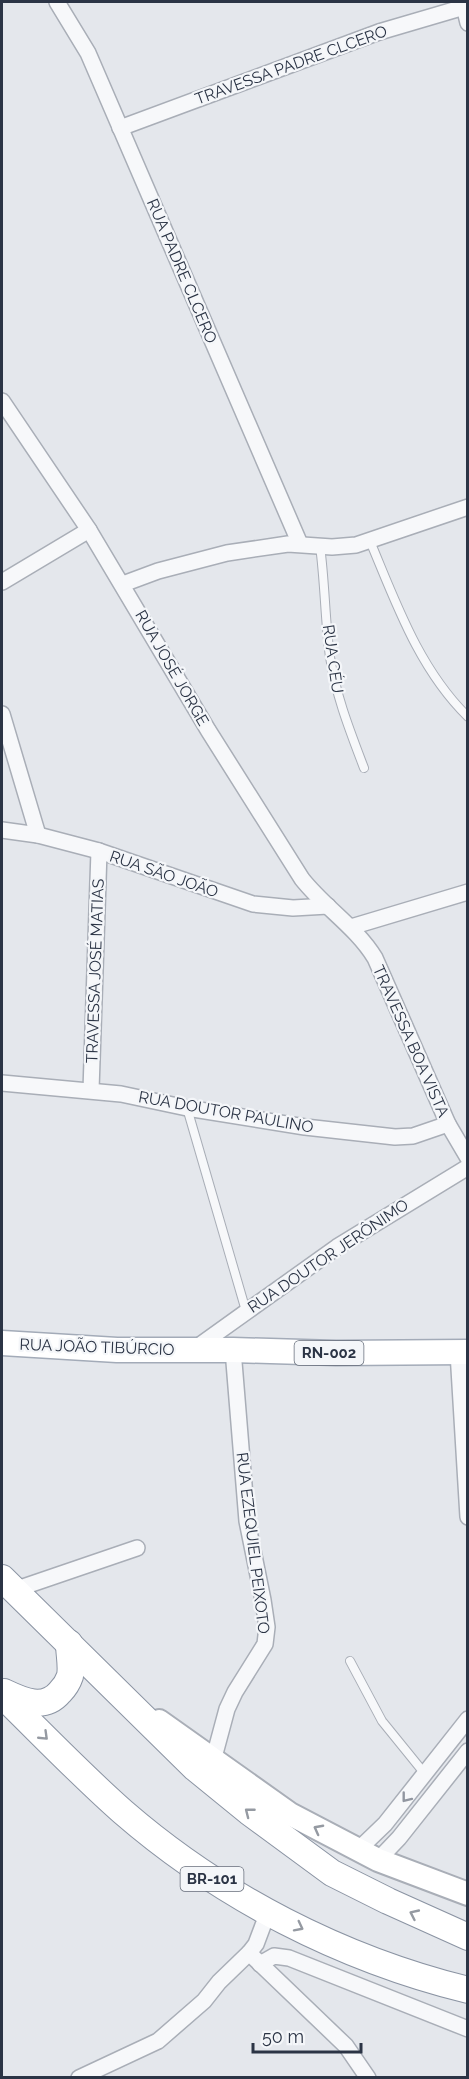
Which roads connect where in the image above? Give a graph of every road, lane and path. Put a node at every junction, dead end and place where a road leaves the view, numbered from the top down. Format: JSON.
{"nodes":[{"id":1,"x":57,"y":2,"type":"edge"},
{"id":2,"x":463,"y":4,"type":"edge"},
{"id":3,"x":468,"y":23,"type":"edge"},
{"id":4,"x":120,"y":128,"type":"junction"},
{"id":5,"x":2,"y":401,"type":"edge"},
{"id":6,"x":468,"y":507,"type":"edge"},
{"id":7,"x":89,"y":530,"type":"junction"},
{"id":8,"x":370,"y":541,"type":"junction"},
{"id":9,"x":300,"y":544,"type":"junction"},
{"id":10,"x":320,"y":546,"type":"junction"},
{"id":11,"x":2,"y":582,"type":"edge"},
{"id":12,"x":123,"y":584,"type":"junction"},
{"id":13,"x":2,"y":714,"type":"edge"},
{"id":14,"x":468,"y":717,"type":"edge"},
{"id":15,"x":364,"y":768,"type":"dead end"},
{"id":16,"x":2,"y":830,"type":"edge"},
{"id":17,"x":38,"y":835,"type":"junction"},
{"id":18,"x":99,"y":851,"type":"junction"},
{"id":19,"x":468,"y":892,"type":"edge"},
{"id":20,"x":328,"y":906,"type":"junction"},
{"id":21,"x":351,"y":927,"type":"junction"},
{"id":22,"x":2,"y":1083,"type":"edge"},
{"id":23,"x":92,"y":1090,"type":"junction"},
{"id":24,"x":187,"y":1108,"type":"junction"},
{"id":25,"x":448,"y":1124,"type":"junction"},
{"id":26,"x":468,"y":1158,"type":"edge"},
{"id":27,"x":468,"y":1167,"type":"edge"},
{"id":28,"x":246,"y":1311,"type":"junction"},
{"id":29,"x":2,"y":1343,"type":"edge"},
{"id":30,"x":233,"y":1350,"type":"junction"},
{"id":31,"x":192,"y":1351,"type":"junction"},
{"id":32,"x":463,"y":1352,"type":"edge"},
{"id":33,"x":466,"y":1460,"type":"edge"},
{"id":34,"x":468,"y":1517,"type":"edge"},
{"id":35,"x":137,"y":1548,"type":"dead end"},
{"id":36,"x":8,"y":1584,"type":"edge"},
{"id":37,"x":69,"y":1643,"type":"junction"},
{"id":38,"x":350,"y":1661,"type":"dead end"},
{"id":39,"x":117,"y":1691,"type":"junction"},
{"id":40,"x":2,"y":1693,"type":"edge"},
{"id":41,"x":468,"y":1719,"type":"edge"},
{"id":42,"x":468,"y":1751,"type":"edge"},
{"id":43,"x":213,"y":1761,"type":"junction"},
{"id":44,"x":425,"y":1774,"type":"junction"},
{"id":45,"x":357,"y":1850,"type":"junction"},
{"id":46,"x":378,"y":1860,"type":"junction"},
{"id":47,"x":468,"y":1894,"type":"edge"},
{"id":48,"x":268,"y":1912,"type":"junction"},
{"id":49,"x":468,"y":1937,"type":"edge"},
{"id":50,"x":254,"y":1959,"type":"junction"},
{"id":51,"x":468,"y":1990,"type":"edge"},
{"id":52,"x":468,"y":2029,"type":"edge"},
{"id":53,"x":79,"y":2078,"type":"edge"},
{"id":54,"x":368,"y":2078,"type":"edge"}],
"edges":[{"from":1,"to":4,"type":"street","name":"RUA PADRE CLCERO"},
{"from":2,"to":3,"type":"street"},
{"from":2,"to":4,"type":"street","name":"TRAVESSA PADRE CLCERO"},
{"from":4,"to":9,"type":"street","name":"RUA PADRE CLCERO"},
{"from":5,"to":7,"type":"street","name":"RUA JOSÉ JORGE"},
{"from":6,"to":8,"type":"street"},
{"from":7,"to":11,"type":"street"},
{"from":7,"to":12,"type":"street","name":"RUA JOSÉ JORGE"},
{"from":8,"to":10,"type":"street"},
{"from":8,"to":14,"type":"lane"},
{"from":9,"to":10,"type":"street"},
{"from":9,"to":12,"type":"street"},
{"from":10,"to":15,"type":"lane","name":"RUA CÉU"},
{"from":12,"to":20,"type":"street","name":"RUA JOSÉ JORGE"},
{"from":13,"to":17,"type":"street"},
{"from":16,"to":17,"type":"street","name":"RUA SÃO JOÃO"},
{"from":17,"to":18,"type":"street","name":"RUA SÃO JOÃO"},
{"from":18,"to":20,"type":"street","name":"RUA SÃO JOÃO"},
{"from":18,"to":23,"type":"street","name":"TRAVESSA JOSÉ MATIAS"},
{"from":19,"to":21,"type":"street"},
{"from":20,"to":21,"type":"street","name":"RUA JOSÉ JORGE"},
{"from":21,"to":25,"type":"street","name":"TRAVESSA BOA VISTA"},
{"from":22,"to":23,"type":"street","name":"RUA DOUTOR PAULINO"},
{"from":23,"to":24,"type":"street","name":"RUA DOUTOR PAULINO"},
{"from":24,"to":25,"type":"street","name":"RUA DOUTOR PAULINO"},
{"from":24,"to":28,"type":"lane"},
{"from":25,"to":26,"type":"street","name":"TRAVESSA BOA VISTA"},
{"from":27,"to":28,"type":"street","name":"RUA DOUTOR JERÔNIMO"},
{"from":28,"to":31,"type":"street","name":"RUA DOUTOR JERÔNIMO"},
{"from":29,"to":31,"type":"main road","name":"RUA JOÃO TIBÚRCIO","number":"RN-002"},
{"from":30,"to":31,"type":"main road","number":"RN-002"},
{"from":30,"to":32,"type":"main road","number":"RN-002"},
{"from":30,"to":43,"type":"street","name":"RUA EZEQUIEL PEIXOTO"},
{"from":32,"to":33,"type":"street"},
{"from":33,"to":34,"type":"street"},
{"from":35,"to":36,"type":"street"},
{"from":36,"to":37,"type":"highway"},
{"from":37,"to":39,"type":"highway"},
{"from":37,"to":40,"type":"highway"},
{"from":38,"to":44,"type":"lane"},
{"from":39,"to":43,"type":"main road"},
{"from":49,"to":39,"type":"highway","one_way":true},
{"from":40,"to":48,"type":"highway","number":"BR-101","one_way":true},
{"from":41,"to":44,"type":"street"},
{"from":42,"to":46,"type":"street"},
{"from":45,"to":43,"type":"main road","one_way":true},
{"from":44,"to":45,"type":"street","one_way":true},
{"from":45,"to":46,"type":"main road"},
{"from":46,"to":47,"type":"main road"},
{"from":48,"to":50,"type":"street"},
{"from":48,"to":51,"type":"highway","number":"BR-101","one_way":true},
{"from":50,"to":52,"type":"street"},
{"from":50,"to":53,"type":"street"},
{"from":50,"to":54,"type":"street"}]}
